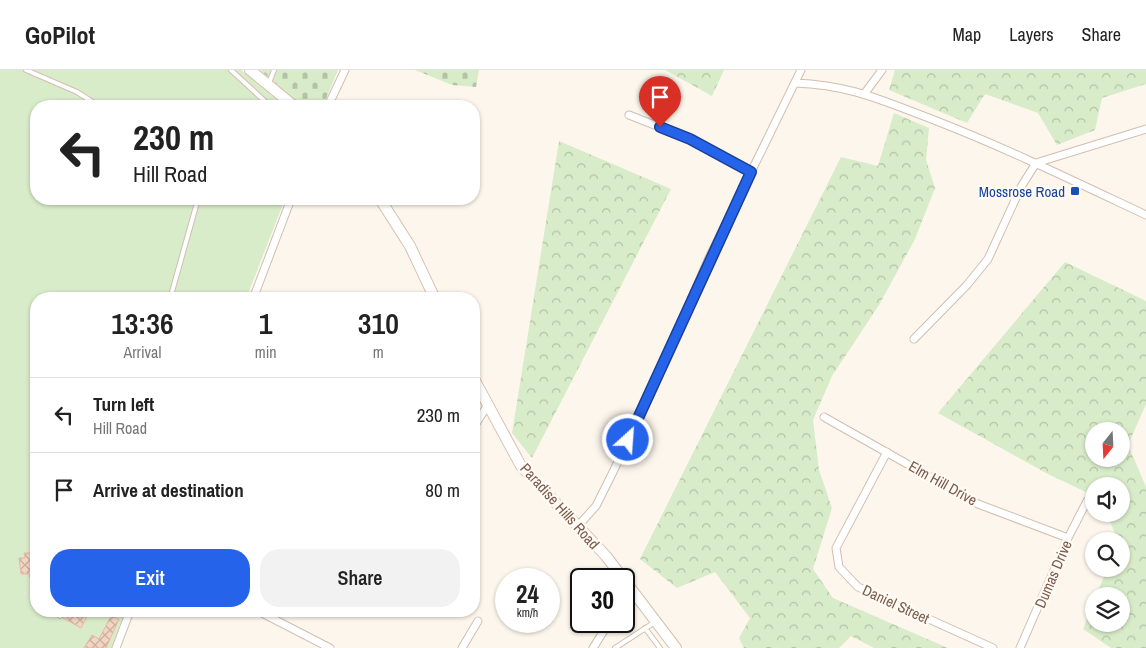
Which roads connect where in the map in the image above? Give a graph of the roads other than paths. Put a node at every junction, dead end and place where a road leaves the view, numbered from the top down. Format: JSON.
{"nodes":[{"id":1,"x":26,"y":70,"type":"edge"},
{"id":2,"x":232,"y":70,"type":"edge"},
{"id":3,"x":250,"y":70,"type":"edge"},
{"id":4,"x":274,"y":70,"type":"edge"},
{"id":5,"x":345,"y":70,"type":"edge"},
{"id":6,"x":801,"y":70,"type":"edge"},
{"id":7,"x":882,"y":70,"type":"edge"},
{"id":8,"x":796,"y":83,"type":"junction"},
{"id":9,"x":268,"y":85,"type":"junction"},
{"id":10,"x":865,"y":93,"type":"junction"},
{"id":11,"x":90,"y":100,"type":"edge"},
{"id":12,"x":264,"y":100,"type":"edge"},
{"id":13,"x":287,"y":100,"type":"edge"},
{"id":14,"x":331,"y":100,"type":"edge"},
{"id":15,"x":629,"y":115,"type":"dead end"},
{"id":16,"x":1146,"y":129,"type":"edge"},
{"id":17,"x":1036,"y":164,"type":"junction"},
{"id":18,"x":751,"y":172,"type":"junction"},
{"id":19,"x":196,"y":205,"type":"edge"},
{"id":20,"x":289,"y":205,"type":"edge"},
{"id":21,"x":384,"y":205,"type":"edge"},
{"id":22,"x":1146,"y":215,"type":"edge"},
{"id":23,"x":172,"y":292,"type":"edge"},
{"id":24,"x":256,"y":292,"type":"edge"},
{"id":25,"x":432,"y":292,"type":"edge"},
{"id":26,"x":914,"y":339,"type":"dead end"},
{"id":27,"x":480,"y":392,"type":"edge"},
{"id":28,"x":486,"y":406,"type":"junction"},
{"id":29,"x":480,"y":416,"type":"edge"},
{"id":30,"x":824,"y":416,"type":"dead end"},
{"id":31,"x":887,"y":452,"type":"junction"},
{"id":32,"x":1085,"y":505,"type":"edge"},
{"id":33,"x":578,"y":526,"type":"junction"},
{"id":34,"x":1068,"y":538,"type":"junction"},
{"id":35,"x":614,"y":568,"type":"edge"},
{"id":36,"x":635,"y":594,"type":"edge"},
{"id":37,"x":128,"y":617,"type":"edge"},
{"id":38,"x":270,"y":617,"type":"edge"},
{"id":39,"x":478,"y":621,"type":"dead end"},
{"id":40,"x":656,"y":621,"type":"junction"},
{"id":41,"x":645,"y":628,"type":"junction"},
{"id":42,"x":602,"y":633,"type":"edge"},
{"id":43,"x":116,"y":648,"type":"edge"},
{"id":44,"x":330,"y":648,"type":"edge"},
{"id":45,"x":462,"y":648,"type":"edge"},
{"id":46,"x":593,"y":648,"type":"edge"},
{"id":47,"x":615,"y":648,"type":"edge"},
{"id":48,"x":660,"y":648,"type":"edge"},
{"id":49,"x":676,"y":648,"type":"edge"},
{"id":50,"x":993,"y":648,"type":"edge"},
{"id":51,"x":1020,"y":648,"type":"edge"}],
"edges":[{"from":1,"to":11,"type":"lane"},
{"from":2,"to":12,"type":"lane"},
{"from":3,"to":9,"type":"street"},
{"from":4,"to":9,"type":"lane"},
{"from":5,"to":14,"type":"street"},
{"from":6,"to":8,"type":"street"},
{"from":7,"to":10,"type":"street"},
{"from":8,"to":10,"type":"street"},
{"from":8,"to":18,"type":"street"},
{"from":9,"to":13,"type":"street"},
{"from":10,"to":17,"type":"street"},
{"from":15,"to":18,"type":"street"},
{"from":16,"to":17,"type":"street"},
{"from":17,"to":22,"type":"street"},
{"from":17,"to":26,"type":"street"},
{"from":18,"to":33,"type":"street"},
{"from":19,"to":23,"type":"lane"},
{"from":20,"to":24,"type":"street"},
{"from":21,"to":25,"type":"street"},
{"from":27,"to":28,"type":"street","name":"Paradise Hills Road"},
{"from":28,"to":29,"type":"street"},
{"from":28,"to":33,"type":"street","name":"Paradise Hills Road"},
{"from":30,"to":31,"type":"street","name":"Elm Hill Drive"},
{"from":31,"to":34,"type":"street","name":"Elm Hill Drive"},
{"from":31,"to":50,"type":"street","name":"Daniel Street"},
{"from":32,"to":34,"type":"street","name":"Dumas Drive"},
{"from":33,"to":35,"type":"street","name":"Paradise Hills Road"},
{"from":34,"to":51,"type":"street","name":"Dumas Drive"},
{"from":36,"to":40,"type":"street","name":"Paradise Hills Road"},
{"from":37,"to":43,"type":"street"},
{"from":38,"to":44,"type":"street"},
{"from":39,"to":45,"type":"street"},
{"from":40,"to":41,"type":"lane"},
{"from":40,"to":49,"type":"street","name":"Paradise Hills Road"},
{"from":41,"to":47,"type":"lane"},
{"from":41,"to":48,"type":"lane"},
{"from":42,"to":46,"type":"street"}]}
